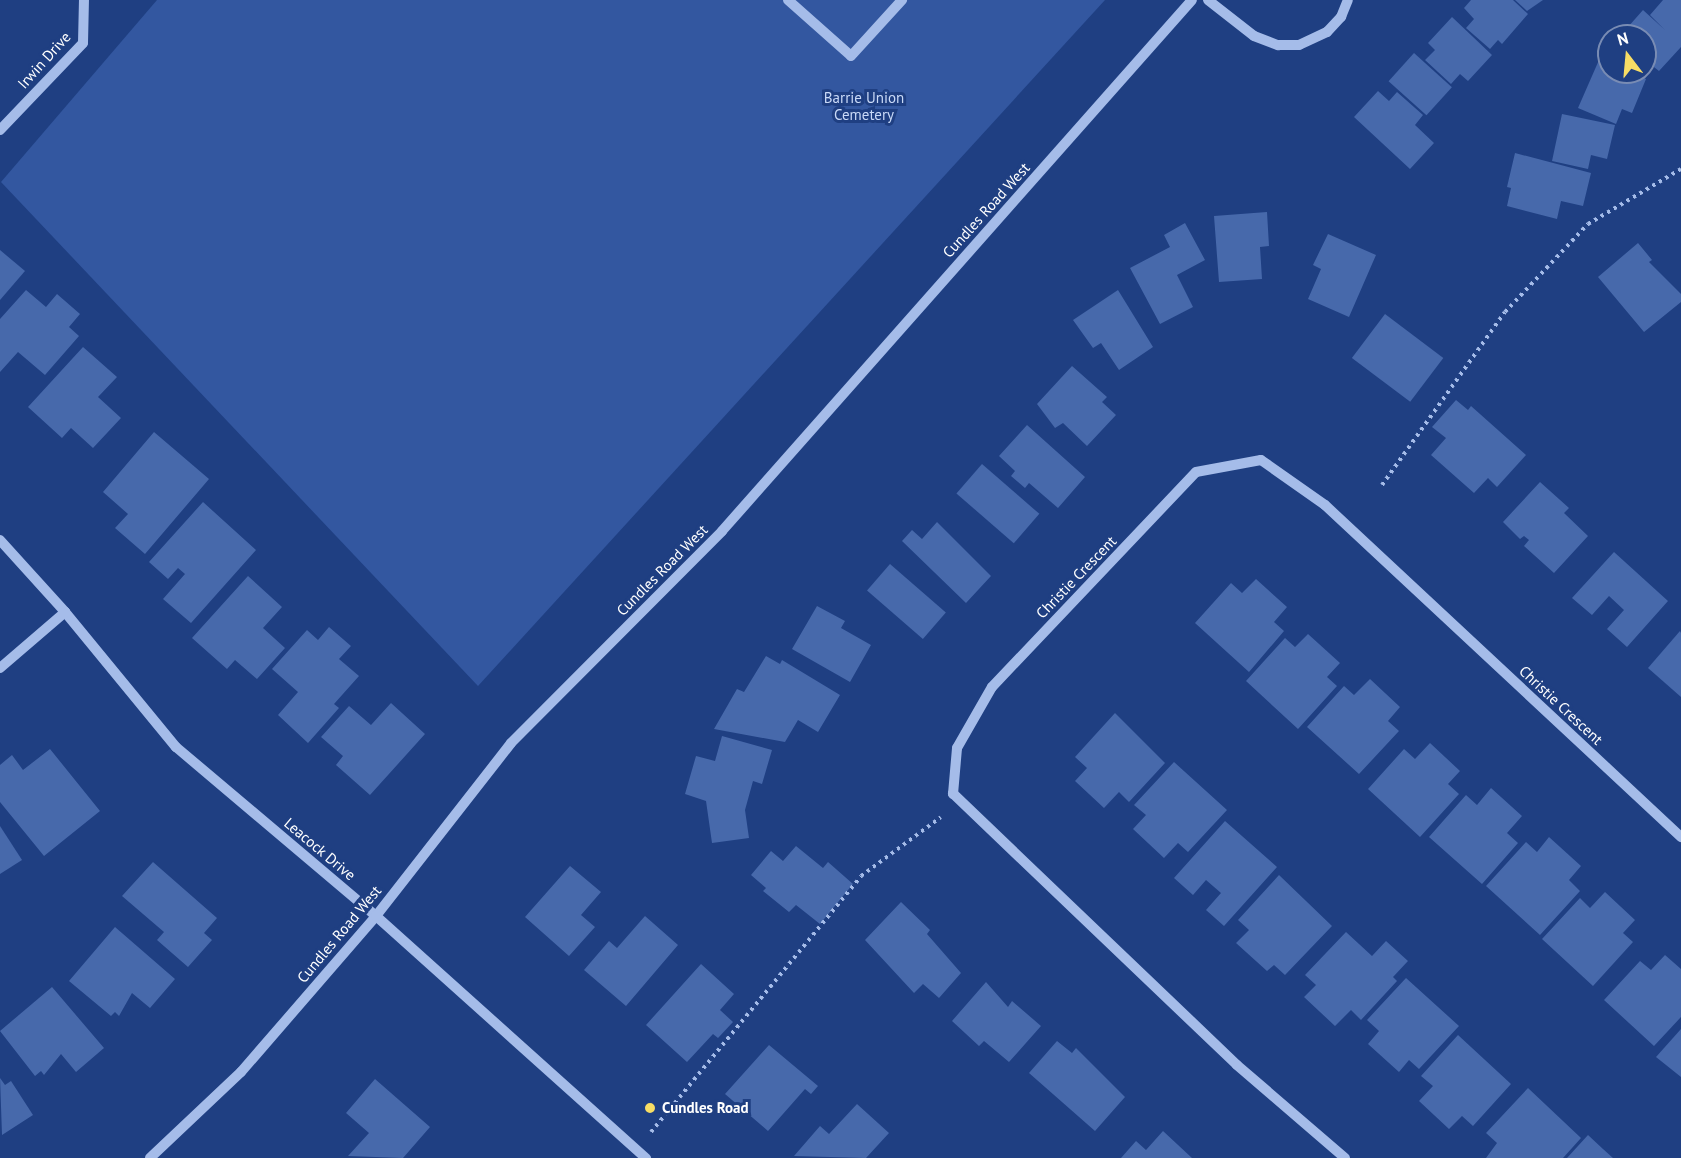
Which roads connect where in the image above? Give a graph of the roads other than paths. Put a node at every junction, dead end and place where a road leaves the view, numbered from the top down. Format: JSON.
{"nodes":[{"id":1,"x":84,"y":0,"type":"edge"},
{"id":2,"x":788,"y":0,"type":"edge"},
{"id":3,"x":902,"y":0,"type":"edge"},
{"id":4,"x":1192,"y":0,"type":"edge"},
{"id":5,"x":1208,"y":0,"type":"edge"},
{"id":6,"x":1348,"y":0,"type":"edge"},
{"id":7,"x":0,"y":130,"type":"edge"},
{"id":8,"x":0,"y":540,"type":"edge"},
{"id":9,"x":65,"y":612,"type":"junction"},
{"id":10,"x":0,"y":668,"type":"edge"},
{"id":11,"x":1681,"y":837,"type":"edge"},
{"id":12,"x":376,"y":916,"type":"junction"},
{"id":13,"x":150,"y":1158,"type":"edge"},
{"id":14,"x":646,"y":1158,"type":"edge"},
{"id":15,"x":1346,"y":1158,"type":"edge"}],
"edges":[{"from":1,"to":7,"type":"street","name":"Irwin Drive"},
{"from":2,"to":3,"type":"street"},
{"from":4,"to":12,"type":"street","name":"Cundles Road West"},
{"from":5,"to":6,"type":"street"},
{"from":8,"to":9,"type":"street","name":"Leacock Drive"},
{"from":9,"to":10,"type":"street"},
{"from":9,"to":12,"type":"street","name":"Leacock Drive"},
{"from":11,"to":15,"type":"street","name":"Christie Crescent"},
{"from":12,"to":13,"type":"street","name":"Cundles Road West"},
{"from":12,"to":14,"type":"street","name":"Leacock Drive"}]}
